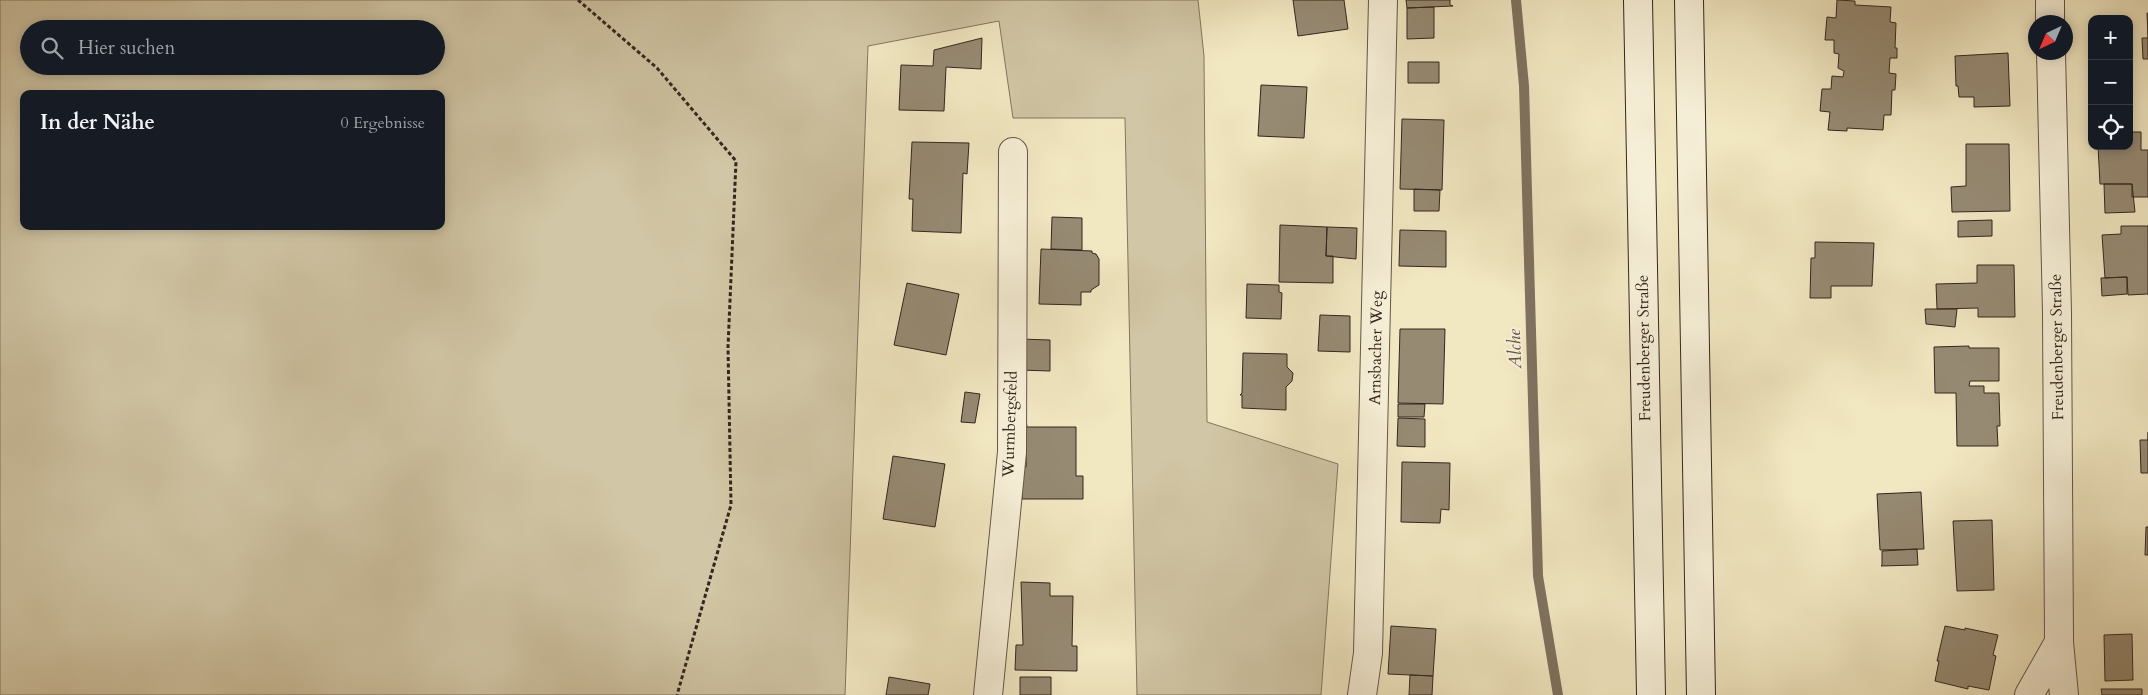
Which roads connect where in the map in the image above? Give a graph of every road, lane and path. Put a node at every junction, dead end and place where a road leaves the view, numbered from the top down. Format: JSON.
{"nodes":[{"id":1,"x":578,"y":0,"type":"edge"},
{"id":2,"x":1383,"y":0,"type":"edge"},
{"id":3,"x":1638,"y":0,"type":"edge"},
{"id":4,"x":1689,"y":0,"type":"edge"},
{"id":5,"x":2050,"y":0,"type":"edge"},
{"id":6,"x":2050,"y":15,"type":"edge"},
{"id":7,"x":2051,"y":60,"type":"edge"},
{"id":8,"x":1013,"y":152,"type":"dead end"},
{"id":9,"x":2059,"y":642,"type":"junction"},
{"id":10,"x":676,"y":695,"type":"edge"},
{"id":11,"x":988,"y":695,"type":"edge"},
{"id":12,"x":1362,"y":695,"type":"edge"},
{"id":13,"x":1651,"y":695,"type":"edge"},
{"id":14,"x":1701,"y":695,"type":"edge"},
{"id":15,"x":2028,"y":695,"type":"edge"},
{"id":16,"x":2064,"y":695,"type":"edge"}],
"edges":[{"from":1,"to":10,"type":"path"},
{"from":2,"to":12,"type":"street","name":"Arnsbacher Weg"},
{"from":3,"to":13,"type":"street","name":"Freudenberger Straße"},
{"from":4,"to":14,"type":"street"},
{"from":5,"to":6,"type":"street"},
{"from":7,"to":9,"type":"street","name":"Freudenberger Straße"},
{"from":8,"to":11,"type":"street","name":"Wurmbergsfeld"},
{"from":9,"to":15,"type":"street"},
{"from":9,"to":16,"type":"street","name":"Freudenberger Straße"}]}
